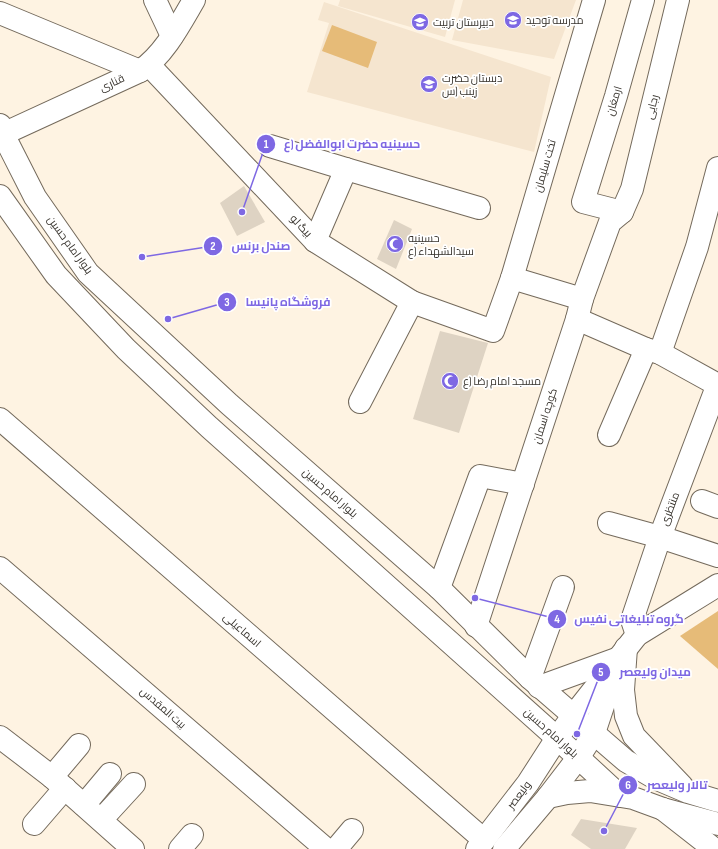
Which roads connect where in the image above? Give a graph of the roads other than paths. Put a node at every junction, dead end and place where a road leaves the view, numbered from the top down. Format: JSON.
{"nodes":[{"id":1,"x":155,"y":0,"type":"edge"},
{"id":2,"x":194,"y":0,"type":"edge"},
{"id":3,"x":594,"y":0,"type":"edge"},
{"id":4,"x":643,"y":0,"type":"edge"},
{"id":5,"x":678,"y":0,"type":"edge"},
{"id":6,"x":0,"y":13,"type":"edge"},
{"id":7,"x":172,"y":36,"type":"junction"},
{"id":8,"x":145,"y":68,"type":"junction"},
{"id":9,"x":1,"y":129,"type":"edge"},
{"id":10,"x":270,"y":146,"type":"dead end"},
{"id":11,"x":718,"y":168,"type":"edge"},
{"id":12,"x":346,"y":169,"type":"junction"},
{"id":13,"x":0,"y":196,"type":"edge"},
{"id":14,"x":480,"y":208,"type":"dead end"},
{"id":15,"x":622,"y":212,"type":"junction"},
{"id":16,"x":315,"y":241,"type":"junction"},
{"id":17,"x":512,"y":278,"type":"junction"},
{"id":18,"x":412,"y":302,"type":"junction"},
{"id":19,"x":580,"y":309,"type":"junction"},
{"id":20,"x":493,"y":331,"type":"joint"},
{"id":21,"x":653,"y":351,"type":"junction"},
{"id":22,"x":718,"y":385,"type":"edge"},
{"id":23,"x":360,"y":402,"type":"dead end"},
{"id":24,"x":229,"y":404,"type":"junction"},
{"id":25,"x":0,"y":419,"type":"edge"},
{"id":26,"x":209,"y":427,"type":"junction"},
{"id":27,"x":710,"y":427,"type":"edge"},
{"id":28,"x":609,"y":435,"type":"dead end"},
{"id":29,"x":523,"y":484,"type":"junction"},
{"id":30,"x":609,"y":523,"type":"dead end"},
{"id":31,"x":660,"y":537,"type":"junction"},
{"id":32,"x":718,"y":556,"type":"edge"},
{"id":33,"x":0,"y":568,"type":"edge"},
{"id":34,"x":718,"y":585,"type":"edge"},
{"id":35,"x":563,"y":587,"type":"dead end"},
{"id":36,"x":438,"y":588,"type":"junction"},
{"id":37,"x":476,"y":626,"type":"junction"},
{"id":38,"x":627,"y":647,"type":"junction"},
{"id":39,"x":535,"y":682,"type":"junction"},
{"id":40,"x":573,"y":716,"type":"junction"},
{"id":41,"x":594,"y":733,"type":"junction"},
{"id":42,"x":0,"y":737,"type":"edge"},
{"id":43,"x":557,"y":738,"type":"junction"},
{"id":44,"x":79,"y":744,"type":"dead end"},
{"id":45,"x":578,"y":758,"type":"junction"},
{"id":46,"x":110,"y":774,"type":"dead end"},
{"id":47,"x":59,"y":782,"type":"junction"},
{"id":48,"x":528,"y":783,"type":"junction"},
{"id":49,"x":134,"y":784,"type":"dead end"},
{"id":50,"x":688,"y":792,"type":"junction"},
{"id":51,"x":620,"y":796,"type":"junction"},
{"id":52,"x":548,"y":797,"type":"junction"},
{"id":53,"x":718,"y":801,"type":"edge"},
{"id":54,"x":84,"y":805,"type":"junction"},
{"id":55,"x":663,"y":809,"type":"junction"},
{"id":56,"x":101,"y":820,"type":"junction"},
{"id":57,"x":34,"y":824,"type":"dead end"},
{"id":58,"x":718,"y":824,"type":"edge"},
{"id":59,"x":352,"y":830,"type":"dead end"},
{"id":60,"x":480,"y":845,"type":"edge"},
{"id":61,"x":123,"y":846,"type":"edge"},
{"id":62,"x":509,"y":847,"type":"edge"},
{"id":63,"x":326,"y":849,"type":"edge"},
{"id":64,"x":336,"y":849,"type":"edge"},
{"id":65,"x":714,"y":849,"type":"edge"}],
"edges":[{"from":1,"to":7,"type":"street"},
{"from":2,"to":7,"type":"street","name":"قناری"},
{"from":3,"to":17,"type":"street","name":"تخت سلیمان"},
{"from":4,"to":15,"type":"street","name":"ارمغان"},
{"from":5,"to":15,"type":"street","name":"رجایی"},
{"from":6,"to":8,"type":"street"},
{"from":7,"to":8,"type":"street","name":"قناری"},
{"from":8,"to":9,"type":"street","name":"قناری"},
{"from":8,"to":16,"type":"street","name":"بیگ لو"},
{"from":9,"to":24,"type":"street","name":"بلوار امام حسین"},
{"from":10,"to":12,"type":"street"},
{"from":11,"to":21,"type":"street"},
{"from":12,"to":14,"type":"street"},
{"from":12,"to":16,"type":"street"},
{"from":13,"to":26,"type":"street","name":"بلوار امام حسین"},
{"from":15,"to":19,"type":"street","name":"کوچه اسمان"},
{"from":16,"to":18,"type":"street","name":"بیگ لو"},
{"from":17,"to":19,"type":"street"},
{"from":17,"to":20,"type":"street","name":"تخت سلیمان"},
{"from":18,"to":20,"type":"street","name":"بیگ لو"},
{"from":18,"to":23,"type":"street"},
{"from":19,"to":21,"type":"street"},
{"from":19,"to":29,"type":"street","name":"کوچه اسمان"},
{"from":21,"to":22,"type":"street"},
{"from":21,"to":28,"type":"street"},
{"from":22,"to":27,"type":"street","name":"منتظری"},
{"from":24,"to":26,"type":"street"},
{"from":24,"to":36,"type":"street","name":"بلوار امام حسین"},
{"from":25,"to":60,"type":"street","name":"اسماعیلی"},
{"from":26,"to":43,"type":"street","name":"بلوار امام حسین"},
{"from":27,"to":31,"type":"street","name":"منتظری"},
{"from":29,"to":36,"type":"street"},
{"from":29,"to":37,"type":"street","name":"کوچه اسمان"},
{"from":30,"to":31,"type":"street"},
{"from":31,"to":32,"type":"street"},
{"from":31,"to":38,"type":"street","name":"منتظری"},
{"from":33,"to":63,"type":"street","name":"بیت المقدس"},
{"from":34,"to":38,"type":"street"},
{"from":35,"to":39,"type":"street"},
{"from":36,"to":37,"type":"street","name":"بلوار امام حسین"},
{"from":37,"to":39,"type":"street","name":"بلوار امام حسین"},
{"from":38,"to":39,"type":"street"},
{"from":38,"to":40,"type":"street","name":"ولیعصر"},
{"from":38,"to":41,"type":"street","name":"ولیعصر"},
{"from":38,"to":50,"type":"street"},
{"from":39,"to":40,"type":"street","name":"بلوار امام حسین"},
{"from":40,"to":41,"type":"street","name":"بلوار امام حسین"},
{"from":40,"to":43,"type":"street","name":"ولیعصر"},
{"from":41,"to":45,"type":"street","name":"ولیعصر"},
{"from":41,"to":50,"type":"street","name":"بلوار امام حسین"},
{"from":42,"to":47,"type":"street"},
{"from":43,"to":45,"type":"street","name":"بلوار امام حسین"},
{"from":43,"to":48,"type":"street","name":"ولیعصر"},
{"from":44,"to":47,"type":"street"},
{"from":45,"to":51,"type":"street","name":"بلوار امام حسین"},
{"from":45,"to":52,"type":"street","name":"ولیعصر"},
{"from":46,"to":54,"type":"street"},
{"from":47,"to":54,"type":"street"},
{"from":47,"to":57,"type":"street"},
{"from":48,"to":52,"type":"street"},
{"from":48,"to":60,"type":"street","name":"ولیعصر"},
{"from":49,"to":56,"type":"street"},
{"from":50,"to":53,"type":"street","name":"بلوار امام حسین"},
{"from":51,"to":52,"type":"street"},
{"from":51,"to":55,"type":"street","name":"بلوار امام حسین"},
{"from":52,"to":62,"type":"street","name":"ولیعصر"},
{"from":54,"to":56,"type":"street"},
{"from":55,"to":58,"type":"street","name":"بلوار امام حسین"},
{"from":55,"to":65,"type":"street"},
{"from":56,"to":61,"type":"street"},
{"from":59,"to":64,"type":"street"}]}
